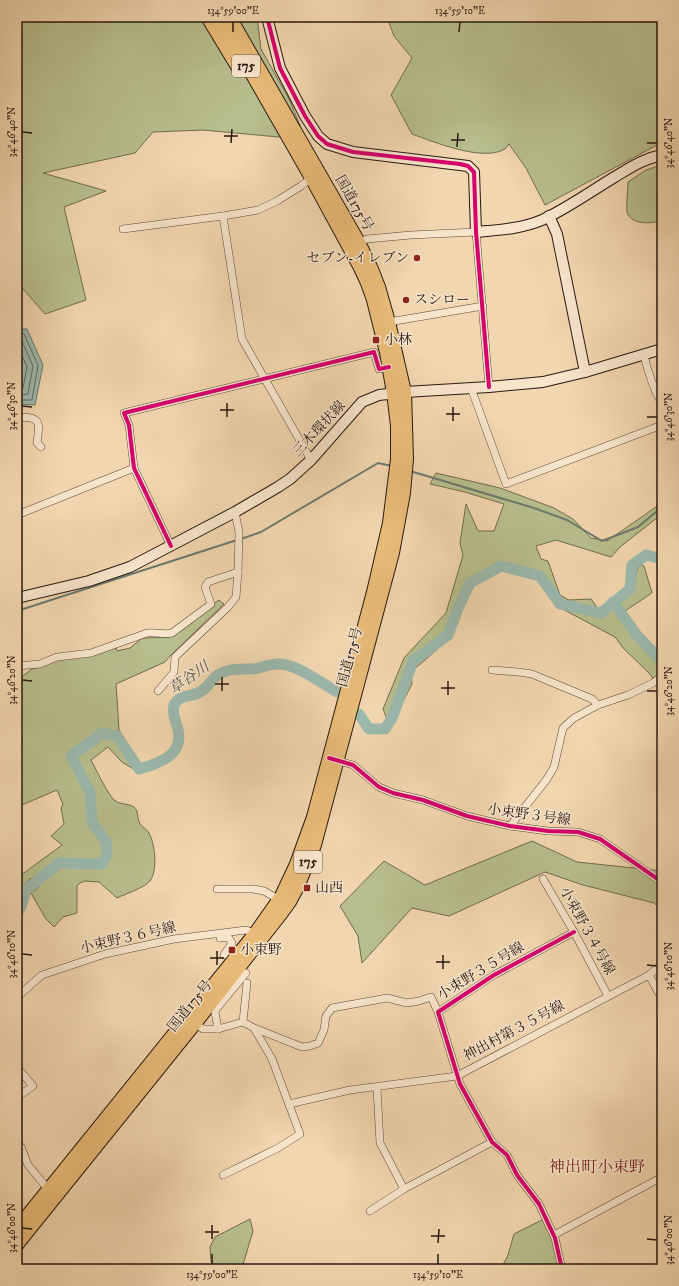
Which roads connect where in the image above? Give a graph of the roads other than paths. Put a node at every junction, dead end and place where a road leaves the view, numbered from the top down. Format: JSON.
{"nodes":[{"id":1,"x":207,"y":17,"type":"edge"},
{"id":2,"x":218,"y":17,"type":"edge"},
{"id":3,"x":230,"y":17,"type":"edge"},
{"id":4,"x":240,"y":17,"type":"edge"},
{"id":5,"x":267,"y":17,"type":"edge"},
{"id":6,"x":278,"y":112,"type":"junction"},
{"id":7,"x":662,"y":155,"type":"edge"},
{"id":8,"x":311,"y":178,"type":"junction"},
{"id":9,"x":223,"y":216,"type":"junction"},
{"id":10,"x":549,"y":216,"type":"junction"},
{"id":11,"x":123,"y":229,"type":"dead end"},
{"id":12,"x":476,"y":232,"type":"junction"},
{"id":13,"x":354,"y":244,"type":"junction"},
{"id":14,"x":483,"y":306,"type":"junction"},
{"id":15,"x":389,"y":322,"type":"junction"},
{"id":16,"x":662,"y":349,"type":"edge"},
{"id":17,"x":644,"y":355,"type":"junction"},
{"id":18,"x":389,"y":367,"type":"junction"},
{"id":19,"x":585,"y":372,"type":"junction"},
{"id":20,"x":265,"y":379,"type":"junction"},
{"id":21,"x":489,"y":387,"type":"junction"},
{"id":22,"x":471,"y":388,"type":"junction"},
{"id":23,"x":399,"y":393,"type":"junction"},
{"id":24,"x":662,"y":404,"type":"edge"},
{"id":25,"x":17,"y":417,"type":"edge"},
{"id":26,"x":662,"y":425,"type":"edge"},
{"id":27,"x":41,"y":447,"type":"dead end"},
{"id":28,"x":310,"y":460,"type":"junction"},
{"id":29,"x":134,"y":468,"type":"junction"},
{"id":30,"x":234,"y":512,"type":"junction"},
{"id":31,"x":17,"y":515,"type":"edge"},
{"id":32,"x":171,"y":546,"type":"junction"},
{"id":33,"x":238,"y":572,"type":"junction"},
{"id":34,"x":17,"y":598,"type":"edge"},
{"id":35,"x":17,"y":666,"type":"edge"},
{"id":36,"x":492,"y":670,"type":"dead end"},
{"id":37,"x":662,"y":676,"type":"edge"},
{"id":38,"x":158,"y":691,"type":"dead end"},
{"id":39,"x":598,"y":705,"type":"junction"},
{"id":40,"x":333,"y":759,"type":"junction"},
{"id":41,"x":510,"y":826,"type":"junction"},
{"id":42,"x":543,"y":879,"type":"dead end"},
{"id":43,"x":662,"y":882,"type":"edge"},
{"id":44,"x":217,"y":889,"type":"dead end"},
{"id":45,"x":278,"y":899,"type":"junction"},
{"id":46,"x":574,"y":932,"type":"junction"},
{"id":47,"x":255,"y":933,"type":"junction"},
{"id":48,"x":210,"y":935,"type":"junction"},
{"id":49,"x":224,"y":955,"type":"dead end"},
{"id":50,"x":662,"y":964,"type":"edge"},
{"id":51,"x":246,"y":973,"type":"dead end"},
{"id":52,"x":649,"y":975,"type":"junction"},
{"id":53,"x":247,"y":983,"type":"dead end"},
{"id":54,"x":608,"y":996,"type":"junction"},
{"id":55,"x":17,"y":997,"type":"edge"},
{"id":56,"x":662,"y":999,"type":"edge"},
{"id":57,"x":438,"y":1012,"type":"junction"},
{"id":58,"x":191,"y":1020,"type":"junction"},
{"id":59,"x":243,"y":1022,"type":"junction"},
{"id":60,"x":254,"y":1028,"type":"junction"},
{"id":61,"x":218,"y":1029,"type":"junction"},
{"id":62,"x":17,"y":1067,"type":"edge"},
{"id":63,"x":457,"y":1076,"type":"junction"},
{"id":64,"x":377,"y":1088,"type":"junction"},
{"id":65,"x":17,"y":1097,"type":"edge"},
{"id":66,"x":289,"y":1104,"type":"junction"},
{"id":67,"x":492,"y":1142,"type":"junction"},
{"id":68,"x":17,"y":1144,"type":"edge"},
{"id":69,"x":223,"y":1175,"type":"dead end"},
{"id":70,"x":662,"y":1177,"type":"edge"},
{"id":71,"x":48,"y":1189,"type":"junction"},
{"id":72,"x":404,"y":1189,"type":"junction"},
{"id":73,"x":370,"y":1211,"type":"dead end"},
{"id":74,"x":17,"y":1228,"type":"edge"},
{"id":75,"x":554,"y":1235,"type":"junction"},
{"id":76,"x":17,"y":1245,"type":"edge"},
{"id":77,"x":562,"y":1269,"type":"edge"}],
"edges":[{"from":1,"to":6,"type":"highway"},
{"from":2,"to":6,"type":"highway","name":"国道175号","number":"175"},
{"from":3,"to":6,"type":"highway","name":"国道175号","number":"175"},
{"from":4,"to":6,"type":"highway"},
{"from":5,"to":12,"type":"street"},
{"from":6,"to":8,"type":"highway","name":"国道175号","number":"175"},
{"from":6,"to":13,"type":"highway","name":"国道175号","number":"175"},
{"from":7,"to":10,"type":"street"},
{"from":8,"to":9,"type":"street"},
{"from":8,"to":13,"type":"highway","name":"国道175号","number":"175"},
{"from":9,"to":11,"type":"street"},
{"from":9,"to":20,"type":"street"},
{"from":10,"to":12,"type":"street"},
{"from":10,"to":19,"type":"street"},
{"from":12,"to":13,"type":"street"},
{"from":12,"to":14,"type":"street"},
{"from":13,"to":15,"type":"highway","name":"国道175号","number":"175"},
{"from":13,"to":18,"type":"highway","name":"国道175号","number":"175"},
{"from":14,"to":15,"type":"street"},
{"from":14,"to":21,"type":"street"},
{"from":15,"to":23,"type":"highway","name":"国道175号","number":"175"},
{"from":16,"to":17,"type":"street","name":"三木環状線"},
{"from":17,"to":19,"type":"street","name":"三木環状線"},
{"from":17,"to":24,"type":"street"},
{"from":18,"to":20,"type":"street"},
{"from":18,"to":23,"type":"highway","name":"国道175号","number":"175"},
{"from":19,"to":21,"type":"street","name":"三木環状線"},
{"from":20,"to":28,"type":"street"},
{"from":20,"to":29,"type":"street"},
{"from":21,"to":22,"type":"street","name":"三木環状線"},
{"from":22,"to":23,"type":"street","name":"三木環状線"},
{"from":22,"to":26,"type":"street"},
{"from":23,"to":28,"type":"street","name":"三木環状線"},
{"from":23,"to":40,"type":"highway","name":"国道175号","number":"175"},
{"from":25,"to":27,"type":"street"},
{"from":28,"to":30,"type":"street","name":"三木環状線"},
{"from":29,"to":31,"type":"street"},
{"from":29,"to":32,"type":"street"},
{"from":30,"to":32,"type":"street","name":"三木環状線"},
{"from":30,"to":33,"type":"street"},
{"from":32,"to":34,"type":"street","name":"三木環状線"},
{"from":33,"to":35,"type":"street"},
{"from":33,"to":38,"type":"street"},
{"from":36,"to":39,"type":"street"},
{"from":37,"to":39,"type":"street"},
{"from":39,"to":41,"type":"street"},
{"from":40,"to":41,"type":"street","name":"小束野３号線"},
{"from":40,"to":45,"type":"highway","name":"国道175号","number":"175"},
{"from":40,"to":58,"type":"highway","name":"国道175号","number":"175"},
{"from":41,"to":43,"type":"street","name":"小束野３号線"},
{"from":42,"to":46,"type":"street","name":"小束野３４号線"},
{"from":44,"to":45,"type":"street"},
{"from":45,"to":47,"type":"highway","name":"国道175号","number":"175"},
{"from":46,"to":54,"type":"street","name":"小束野３４号線"},
{"from":46,"to":57,"type":"street","name":"小束野３５号線"},
{"from":47,"to":48,"type":"street","name":"小束野３６号線"},
{"from":47,"to":58,"type":"highway","name":"国道175号","number":"175"},
{"from":48,"to":49,"type":"street"},
{"from":48,"to":55,"type":"street","name":"小束野３６号線"},
{"from":50,"to":52,"type":"street"},
{"from":51,"to":61,"type":"street"},
{"from":52,"to":54,"type":"street","name":"神出村第３５号線"},
{"from":52,"to":56,"type":"street"},
{"from":53,"to":59,"type":"street"},
{"from":54,"to":63,"type":"street","name":"神出村第３５号線"},
{"from":57,"to":60,"type":"street"},
{"from":57,"to":63,"type":"street","name":"小束野３５号線"},
{"from":58,"to":61,"type":"street"},
{"from":58,"to":71,"type":"highway","name":"国道175号","number":"175"},
{"from":58,"to":76,"type":"highway","name":"国道175号","number":"175"},
{"from":59,"to":60,"type":"street"},
{"from":59,"to":61,"type":"street"},
{"from":60,"to":66,"type":"street"},
{"from":62,"to":65,"type":"street"},
{"from":63,"to":64,"type":"street","name":"神出村第３５号線"},
{"from":63,"to":67,"type":"street","name":"小束野３５号線"},
{"from":64,"to":66,"type":"street","name":"神出村第３５号線"},
{"from":64,"to":72,"type":"street"},
{"from":66,"to":69,"type":"street"},
{"from":67,"to":72,"type":"street"},
{"from":67,"to":75,"type":"street"},
{"from":68,"to":71,"type":"street"},
{"from":70,"to":75,"type":"street"},
{"from":71,"to":74,"type":"highway","name":"国道175号","number":"175"},
{"from":72,"to":73,"type":"street"},
{"from":75,"to":77,"type":"street"}]}
